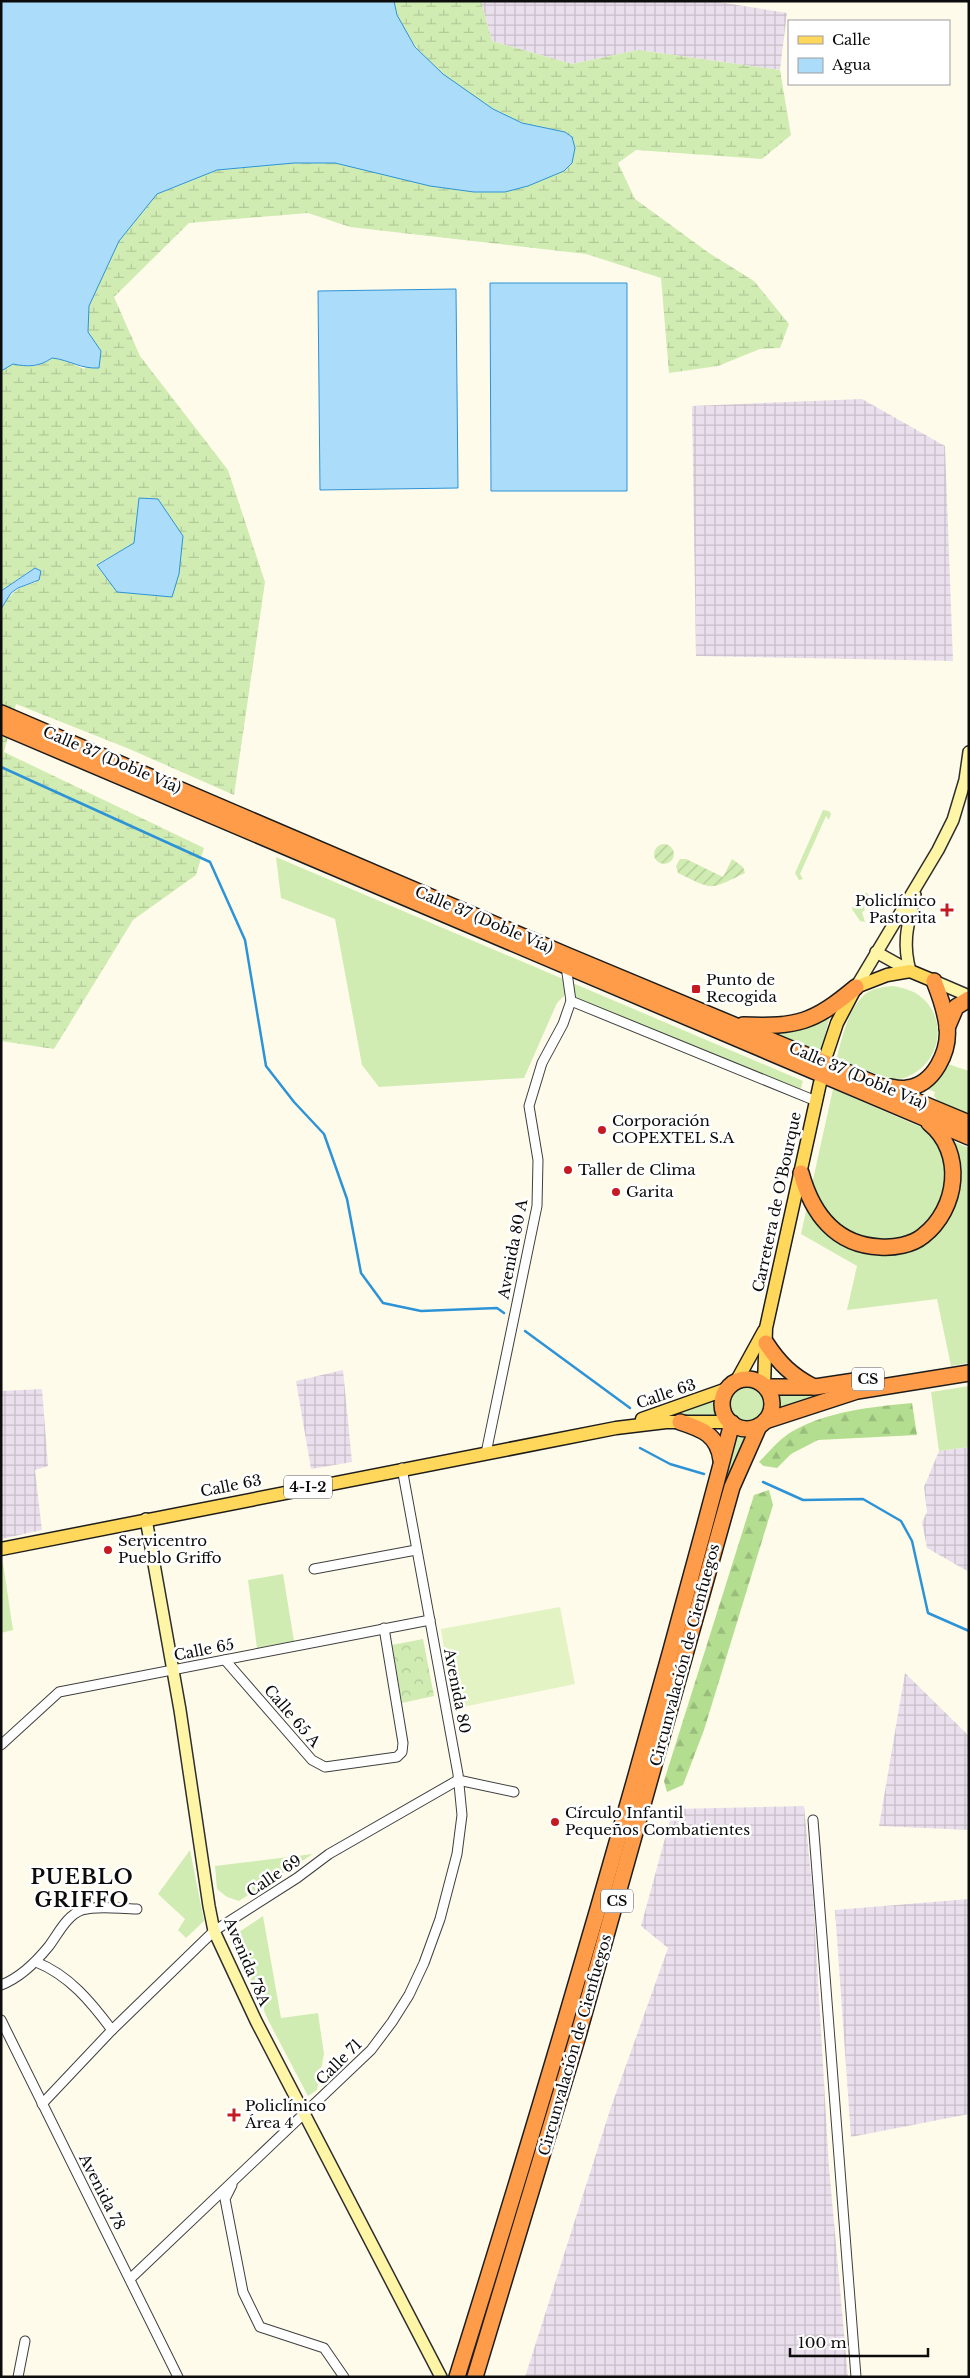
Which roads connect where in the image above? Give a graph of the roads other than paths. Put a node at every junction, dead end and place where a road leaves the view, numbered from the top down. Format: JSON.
{"nodes":[{"id":1,"x":1,"y":713,"type":"edge"},
{"id":2,"x":1,"y":726,"type":"edge"},
{"id":3,"x":20,"y":728,"type":"junction"},
{"id":4,"x":969,"y":752,"type":"edge"},
{"id":5,"x":918,"y":883,"type":"junction"},
{"id":6,"x":876,"y":952,"type":"junction"},
{"id":7,"x":566,"y":966,"type":"junction"},
{"id":8,"x":910,"y":971,"type":"junction"},
{"id":9,"x":934,"y":981,"type":"junction"},
{"id":10,"x":856,"y":987,"type":"junction"},
{"id":11,"x":969,"y":998,"type":"edge"},
{"id":12,"x":571,"y":1001,"type":"junction"},
{"id":13,"x":734,"y":1024,"type":"junction"},
{"id":14,"x":947,"y":1028,"type":"junction"},
{"id":15,"x":827,"y":1053,"type":"dead end"},
{"id":16,"x":820,"y":1083,"type":"dead end"},
{"id":17,"x":883,"y":1087,"type":"junction"},
{"id":18,"x":816,"y":1101,"type":"junction"},
{"id":19,"x":922,"y":1118,"type":"junction"},
{"id":20,"x":969,"y":1123,"type":"edge"},
{"id":21,"x":969,"y":1137,"type":"edge"},
{"id":22,"x":801,"y":1173,"type":"junction"},
{"id":23,"x":766,"y":1336,"type":"junction"},
{"id":24,"x":967,"y":1365,"type":"edge"},
{"id":25,"x":732,"y":1385,"type":"junction"},
{"id":26,"x":765,"y":1386,"type":"junction"},
{"id":27,"x":815,"y":1387,"type":"junction"},
{"id":28,"x":817,"y":1403,"type":"junction"},
{"id":29,"x":680,"y":1422,"type":"junction"},
{"id":30,"x":731,"y":1422,"type":"junction"},
{"id":31,"x":762,"y":1423,"type":"junction"},
{"id":32,"x":616,"y":1428,"type":"junction"},
{"id":33,"x":486,"y":1453,"type":"junction"},
{"id":34,"x":745,"y":1454,"type":"junction"},
{"id":35,"x":721,"y":1463,"type":"junction"},
{"id":36,"x":402,"y":1468,"type":"junction"},
{"id":37,"x":146,"y":1519,"type":"junction"},
{"id":38,"x":1,"y":1549,"type":"edge"},
{"id":39,"x":416,"y":1550,"type":"junction"},
{"id":40,"x":314,"y":1569,"type":"dead end"},
{"id":41,"x":430,"y":1620,"type":"junction"},
{"id":42,"x":384,"y":1628,"type":"junction"},
{"id":43,"x":225,"y":1660,"type":"junction"},
{"id":44,"x":174,"y":1670,"type":"junction"},
{"id":45,"x":1,"y":1745,"type":"edge"},
{"id":46,"x":458,"y":1780,"type":"junction"},
{"id":47,"x":514,"y":1792,"type":"dead end"},
{"id":48,"x":813,"y":1820,"type":"dead end"},
{"id":49,"x":137,"y":1909,"type":"dead end"},
{"id":50,"x":440,"y":1918,"type":"joint"},
{"id":51,"x":214,"y":1931,"type":"junction"},
{"id":52,"x":36,"y":1962,"type":"junction"},
{"id":53,"x":1,"y":1985,"type":"edge"},
{"id":54,"x":1,"y":2020,"type":"edge"},
{"id":55,"x":112,"y":2030,"type":"junction"},
{"id":56,"x":42,"y":2104,"type":"junction"},
{"id":57,"x":306,"y":2114,"type":"junction"},
{"id":58,"x":234,"y":2180,"type":"junction"},
{"id":59,"x":130,"y":2279,"type":"junction"},
{"id":60,"x":25,"y":2341,"type":"dead end"},
{"id":61,"x":18,"y":2377,"type":"edge"},
{"id":62,"x":178,"y":2377,"type":"edge"},
{"id":63,"x":344,"y":2377,"type":"edge"},
{"id":64,"x":441,"y":2377,"type":"edge"},
{"id":65,"x":458,"y":2377,"type":"edge"},
{"id":66,"x":475,"y":2377,"type":"edge"},
{"id":67,"x":856,"y":2377,"type":"edge"}],
"edges":[{"from":1,"to":3,"type":"highway","name":"Calle 37 (Doble Vía)"},
{"from":2,"to":3,"type":"highway","name":"Calle 37 (Doble Vía)"},
{"from":3,"to":7,"type":"highway","name":"Calle 37 (Doble Vía)"},
{"from":3,"to":13,"type":"highway","name":"Calle 37 (Doble Vía)"},
{"from":4,"to":5,"type":"street"},
{"from":5,"to":6,"type":"street"},
{"from":5,"to":8,"type":"street"},
{"from":6,"to":8,"type":"street"},
{"from":6,"to":10,"type":"street"},
{"from":7,"to":12,"type":"street","name":"Avenida 80 A"},
{"from":7,"to":19,"type":"highway","name":"Calle 37 (Doble Vía)"},
{"from":8,"to":9,"type":"main road"},
{"from":8,"to":10,"type":"main road"},
{"from":9,"to":11,"type":"street"},
{"from":9,"to":14,"type":"highway"},
{"from":10,"to":13,"type":"highway"},
{"from":10,"to":15,"type":"main road"},
{"from":11,"to":14,"type":"highway"},
{"from":12,"to":18,"type":"street"},
{"from":12,"to":33,"type":"street","name":"Avenida 80 A"},
{"from":13,"to":17,"type":"highway","name":"Calle 37 (Doble Vía)"},
{"from":14,"to":17,"type":"highway"},
{"from":16,"to":18,"type":"main road","name":"Carretera de O'Bourque"},
{"from":17,"to":20,"type":"highway","name":"Calle 37 (Doble Vía)"},
{"from":18,"to":22,"type":"main road","name":"Carretera de O'Bourque"},
{"from":19,"to":21,"type":"highway","name":"Calle 37 (Doble Vía)"},
{"from":19,"to":22,"type":"highway"},
{"from":22,"to":23,"type":"main road","name":"Carretera de O'Bourque"},
{"from":23,"to":25,"type":"main road","name":"Carretera de O'Bourque"},
{"from":23,"to":26,"type":"main road","name":"Carretera de O'Bourque"},
{"from":23,"to":27,"type":"highway"},
{"from":24,"to":27,"type":"highway","number":"CS"},
{"from":24,"to":28,"type":"highway","number":"CS"},
{"from":25,"to":26,"type":"highway","number":"CS"},
{"from":25,"to":30,"type":"highway"},
{"from":25,"to":32,"type":"main road","name":"Calle 63","number":"4-I-2"},
{"from":26,"to":27,"type":"highway","number":"CS"},
{"from":26,"to":31,"type":"highway","name":"Circunvalación de Cienfuegos","number":"CS"},
{"from":28,"to":31,"type":"highway","number":"CS"},
{"from":28,"to":34,"type":"highway"},
{"from":29,"to":30,"type":"main road","name":"Calle 63","number":"4-I-2"},
{"from":29,"to":32,"type":"main road","name":"Calle 63","number":"4-I-2"},
{"from":29,"to":35,"type":"highway"},
{"from":30,"to":31,"type":"highway","number":"CS"},
{"from":30,"to":35,"type":"highway","name":"Circunvalación de Cienfuegos","number":"CS"},
{"from":31,"to":34,"type":"highway","name":"Circunvalación de Cienfuegos","number":"CS"},
{"from":32,"to":33,"type":"main road","name":"Calle 63","number":"4-I-2"},
{"from":33,"to":36,"type":"main road","name":"Calle 63","number":"4-I-2"},
{"from":34,"to":66,"type":"highway","name":"Circunvalación de Cienfuegos","number":"CS"},
{"from":35,"to":65,"type":"highway","name":"Circunvalación de Cienfuegos","number":"CS"},
{"from":36,"to":37,"type":"main road","name":"Calle 63","number":"4-I-2"},
{"from":36,"to":39,"type":"street","name":"Avenida 80"},
{"from":37,"to":38,"type":"main road","name":"Calle 63","number":"4-I-2"},
{"from":37,"to":44,"type":"street","name":"Avenida 78A"},
{"from":39,"to":40,"type":"street"},
{"from":39,"to":41,"type":"street","name":"Avenida 80"},
{"from":41,"to":42,"type":"street","name":"Calle 65"},
{"from":41,"to":46,"type":"street","name":"Avenida 80"},
{"from":42,"to":43,"type":"street","name":"Calle 65"},
{"from":42,"to":43,"type":"street","name":"Calle 65 A"},
{"from":43,"to":44,"type":"street","name":"Calle 65"},
{"from":44,"to":45,"type":"street","name":"Calle 65"},
{"from":44,"to":51,"type":"street","name":"Avenida 78A"},
{"from":46,"to":47,"type":"street"},
{"from":46,"to":50,"type":"street","name":"Avenida 80"},
{"from":46,"to":51,"type":"street","name":"Calle 69"},
{"from":48,"to":67,"type":"street"},
{"from":49,"to":52,"type":"street"},
{"from":50,"to":57,"type":"street","name":"Calle 71"},
{"from":51,"to":55,"type":"street","name":"Calle 69"},
{"from":51,"to":57,"type":"street","name":"Avenida 78A"},
{"from":52,"to":53,"type":"street"},
{"from":52,"to":55,"type":"street"},
{"from":54,"to":56,"type":"street","name":"Avenida 78"},
{"from":55,"to":56,"type":"street","name":"Calle 69"},
{"from":56,"to":59,"type":"street","name":"Avenida 78"},
{"from":57,"to":58,"type":"street","name":"Calle 71"},
{"from":57,"to":64,"type":"street","name":"Avenida 78A"},
{"from":58,"to":59,"type":"street","name":"Calle 71"},
{"from":58,"to":63,"type":"street"},
{"from":59,"to":62,"type":"street","name":"Avenida 78"},
{"from":60,"to":61,"type":"street"}]}
